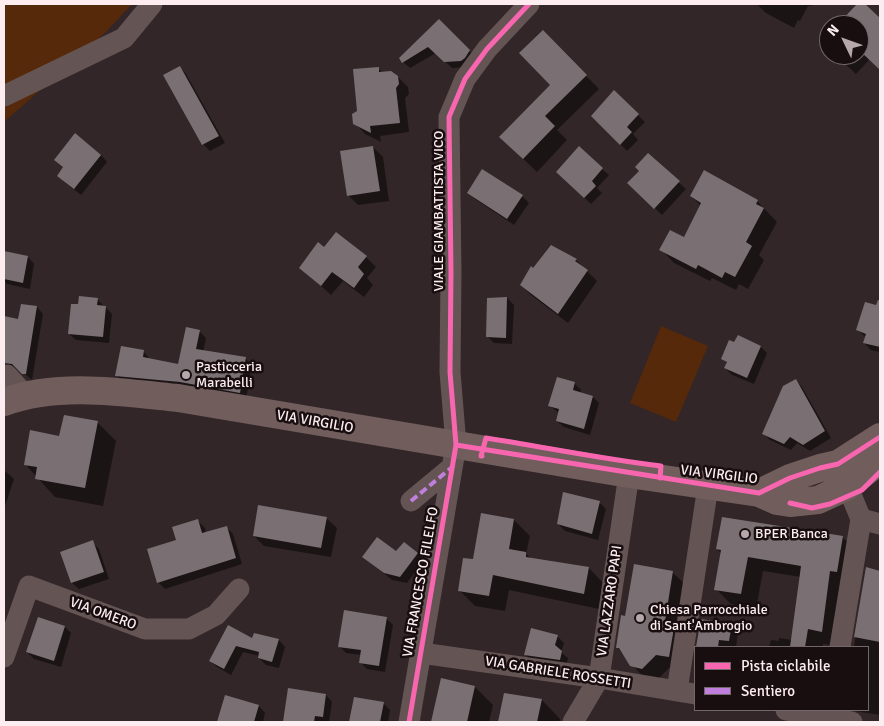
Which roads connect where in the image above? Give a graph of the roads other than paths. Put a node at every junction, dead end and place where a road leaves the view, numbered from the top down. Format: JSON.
{"nodes":[{"id":1,"x":152,"y":4,"type":"edge"},
{"id":2,"x":529,"y":4,"type":"edge"},
{"id":3,"x":4,"y":96,"type":"edge"},
{"id":4,"x":4,"y":375,"type":"edge"},
{"id":5,"x":15,"y":399,"type":"edge"},
{"id":6,"x":880,"y":437,"type":"edge"},
{"id":7,"x":454,"y":456,"type":"junction"},
{"id":8,"x":880,"y":460,"type":"edge"},
{"id":9,"x":629,"y":474,"type":"junction"},
{"id":10,"x":843,"y":475,"type":"junction"},
{"id":11,"x":708,"y":486,"type":"junction"},
{"id":12,"x":410,"y":501,"type":"dead end"},
{"id":13,"x":870,"y":522,"type":"edge"},
{"id":14,"x":239,"y":589,"type":"dead end"},
{"id":15,"x":840,"y":646,"type":"edge"},
{"id":16,"x":421,"y":652,"type":"junction"},
{"id":17,"x":4,"y":657,"type":"edge"},
{"id":18,"x":598,"y":678,"type":"junction"},
{"id":19,"x":686,"y":693,"type":"edge"},
{"id":20,"x":793,"y":711,"type":"edge"},
{"id":21,"x":828,"y":716,"type":"edge"},
{"id":22,"x":409,"y":722,"type":"edge"},
{"id":23,"x":573,"y":722,"type":"edge"},
{"id":24,"x":852,"y":722,"type":"edge"}],
"edges":[{"from":1,"to":3,"type":"street"},
{"from":2,"to":7,"type":"street","name":"VIALE GIAMBATTISTA VICO"},
{"from":4,"to":5,"type":"street"},
{"from":5,"to":7,"type":"main road","name":"VIA VIRGILIO"},
{"from":6,"to":10,"type":"main road"},
{"from":7,"to":9,"type":"main road","name":"VIA VIRGILIO"},
{"from":7,"to":12,"type":"street","name":"VIA FRANCESCO FILELFO"},
{"from":7,"to":16,"type":"street","name":"VIA FRANCESCO FILELFO"},
{"from":8,"to":10,"type":"main road"},
{"from":9,"to":11,"type":"main road","name":"VIA VIRGILIO"},
{"from":9,"to":18,"type":"street","name":"VIA LAZZARO PAPI"},
{"from":10,"to":11,"type":"main road","name":"VIA VIRGILIO"},
{"from":10,"to":13,"type":"street"},
{"from":11,"to":19,"type":"street"},
{"from":13,"to":15,"type":"street"},
{"from":14,"to":17,"type":"street","name":"VIA OMERO"},
{"from":16,"to":18,"type":"street","name":"VIA GABRIELE ROSSETTI"},
{"from":16,"to":22,"type":"street","name":"VIA FRANCESCO FILELFO"},
{"from":18,"to":19,"type":"street","name":"VIA GABRIELE ROSSETTI"},
{"from":18,"to":23,"type":"street","name":"VIA LAZZARO PAPI"},
{"from":20,"to":21,"type":"street"},
{"from":21,"to":24,"type":"street"}]}
